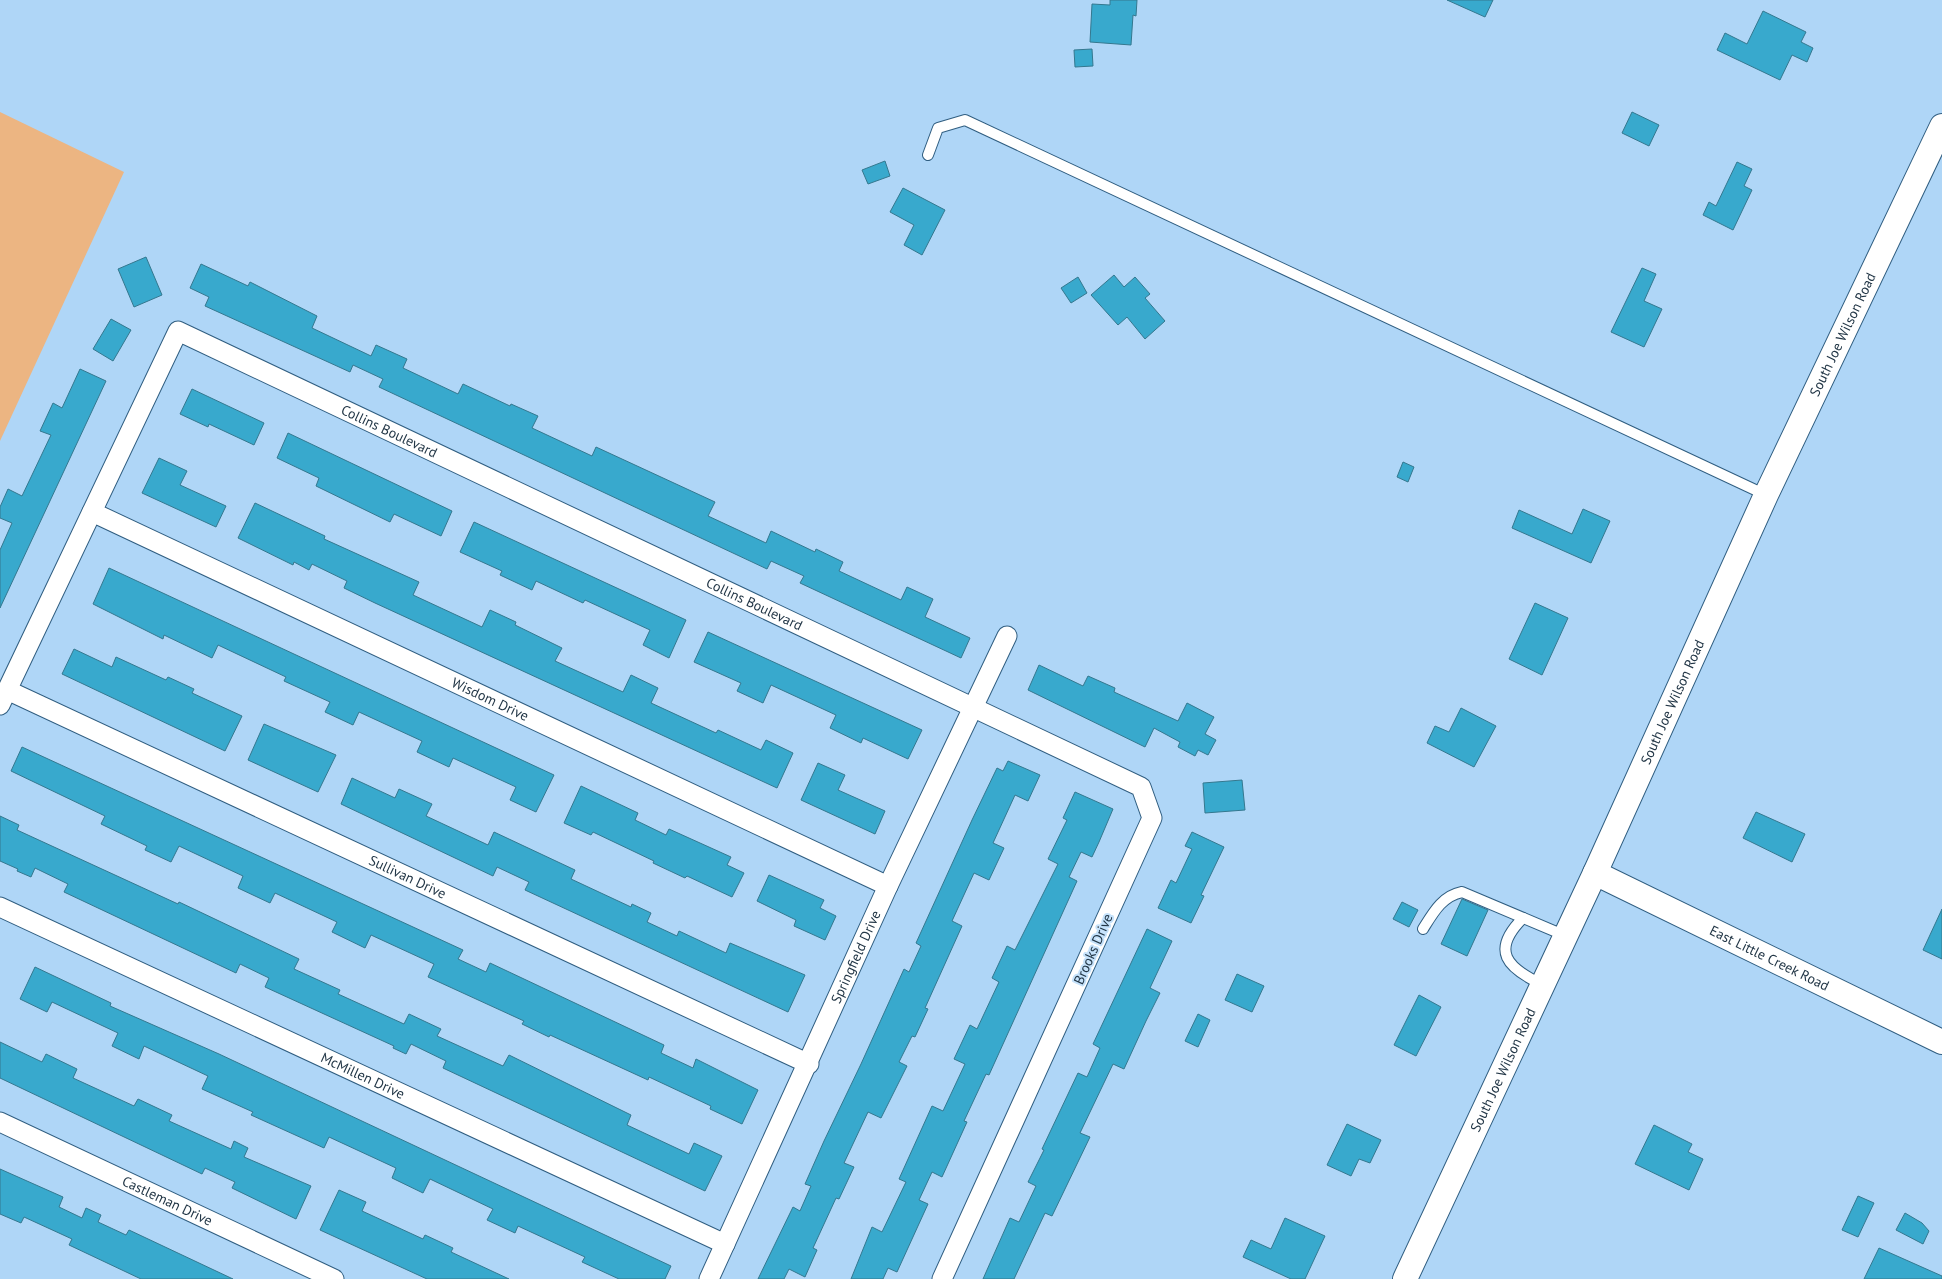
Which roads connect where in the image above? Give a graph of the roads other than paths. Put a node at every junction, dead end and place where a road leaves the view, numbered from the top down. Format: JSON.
{"nodes":[{"id":1,"x":1942,"y":126,"type":"edge"},
{"id":2,"x":928,"y":156,"type":"dead end"},
{"id":3,"x":1766,"y":495,"type":"junction"},
{"id":4,"x":92,"y":512,"type":"junction"},
{"id":5,"x":1007,"y":636,"type":"dead end"},
{"id":6,"x":4,"y":697,"type":"edge"},
{"id":7,"x":974,"y":706,"type":"junction"},
{"id":8,"x":1595,"y":873,"type":"junction"},
{"id":9,"x":888,"y":886,"type":"junction"},
{"id":10,"x":0,"y":907,"type":"edge"},
{"id":11,"x":1522,"y":918,"type":"junction"},
{"id":12,"x":1423,"y":929,"type":"dead end"},
{"id":13,"x":1566,"y":936,"type":"junction"},
{"id":14,"x":1543,"y":985,"type":"junction"},
{"id":15,"x":1942,"y":1042,"type":"edge"},
{"id":16,"x":808,"y":1064,"type":"junction"},
{"id":17,"x":0,"y":1122,"type":"edge"},
{"id":18,"x":725,"y":1244,"type":"junction"},
{"id":19,"x":334,"y":1279,"type":"edge"},
{"id":20,"x":709,"y":1279,"type":"edge"},
{"id":21,"x":942,"y":1279,"type":"edge"},
{"id":22,"x":1405,"y":1279,"type":"edge"}],
"edges":[{"from":1,"to":3,"type":"street","name":"South Joe Wilson Road"},
{"from":2,"to":3,"type":"lane"},
{"from":3,"to":8,"type":"street","name":"South Joe Wilson Road"},
{"from":4,"to":6,"type":"street","name":"Collins Boulevard"},
{"from":4,"to":7,"type":"street","name":"Collins Boulevard"},
{"from":4,"to":9,"type":"street","name":"Wisdom Drive"},
{"from":5,"to":7,"type":"street","name":"Springfield Drive"},
{"from":6,"to":16,"type":"street","name":"Sullivan Drive"},
{"from":7,"to":9,"type":"street","name":"Springfield Drive"},
{"from":7,"to":21,"type":"street","name":"Brooks Drive"},
{"from":8,"to":13,"type":"street","name":"South Joe Wilson Road"},
{"from":8,"to":15,"type":"street","name":"East Little Creek Road"},
{"from":9,"to":16,"type":"street","name":"Springfield Drive"},
{"from":10,"to":18,"type":"street","name":"McMillen Drive"},
{"from":11,"to":12,"type":"lane"},
{"from":11,"to":13,"type":"lane"},
{"from":11,"to":14,"type":"lane"},
{"from":13,"to":14,"type":"street","name":"South Joe Wilson Road"},
{"from":14,"to":22,"type":"street","name":"South Joe Wilson Road"},
{"from":16,"to":18,"type":"street","name":"Springfield Drive"},
{"from":17,"to":19,"type":"street","name":"Castleman Drive"},
{"from":18,"to":20,"type":"street","name":"Springfield Drive"}]}
